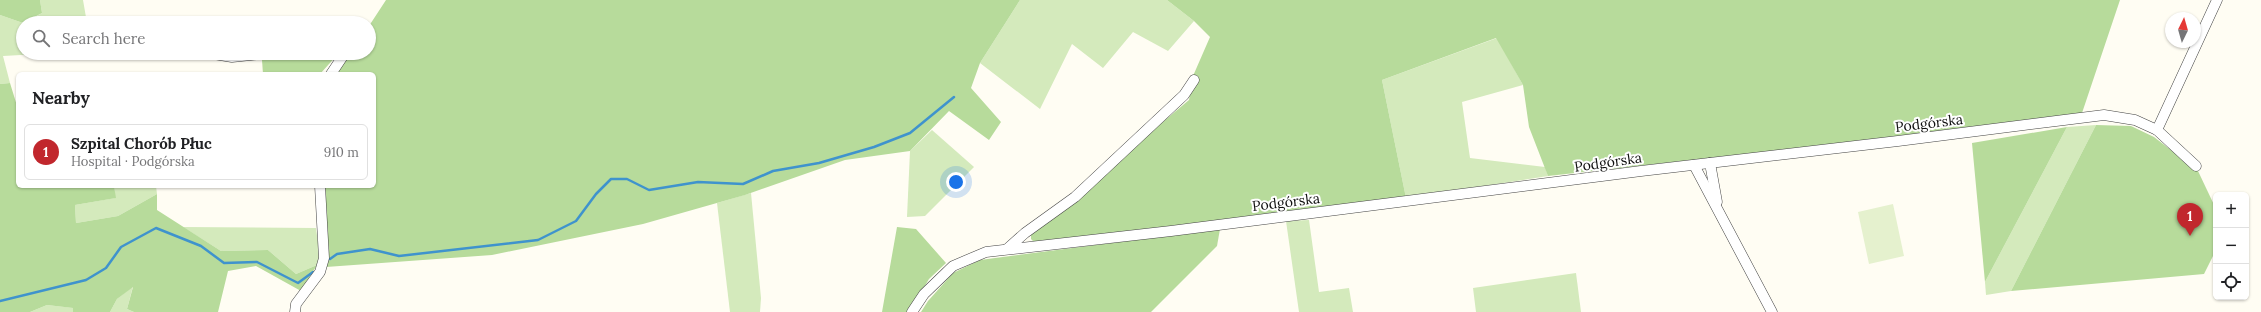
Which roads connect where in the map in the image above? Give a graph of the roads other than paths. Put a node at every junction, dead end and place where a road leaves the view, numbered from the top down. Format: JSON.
{"nodes":[{"id":1,"x":2217,"y":0,"type":"edge"},
{"id":2,"x":340,"y":60,"type":"edge"},
{"id":3,"x":332,"y":72,"type":"edge"},
{"id":4,"x":1194,"y":80,"type":"dead end"},
{"id":5,"x":2157,"y":130,"type":"junction"},
{"id":6,"x":1710,"y":163,"type":"junction"},
{"id":7,"x":1694,"y":165,"type":"junction"},
{"id":8,"x":2196,"y":166,"type":"dead end"},
{"id":9,"x":320,"y":188,"type":"edge"},
{"id":10,"x":1719,"y":212,"type":"junction"},
{"id":11,"x":1006,"y":249,"type":"junction"},
{"id":12,"x":295,"y":312,"type":"edge"},
{"id":13,"x":912,"y":312,"type":"edge"},
{"id":14,"x":1772,"y":312,"type":"edge"}],
"edges":[{"from":1,"to":5,"type":"street"},
{"from":2,"to":3,"type":"street"},
{"from":4,"to":11,"type":"street"},
{"from":5,"to":6,"type":"street","name":"Podgórska"},
{"from":5,"to":8,"type":"street","name":"Podgórska"},
{"from":6,"to":7,"type":"street","name":"Podgórska"},
{"from":6,"to":10,"type":"street"},
{"from":7,"to":10,"type":"street"},
{"from":7,"to":11,"type":"street","name":"Podgórska"},
{"from":9,"to":12,"type":"street"},
{"from":10,"to":14,"type":"street"},
{"from":11,"to":13,"type":"street","name":"Podgórska"}]}
